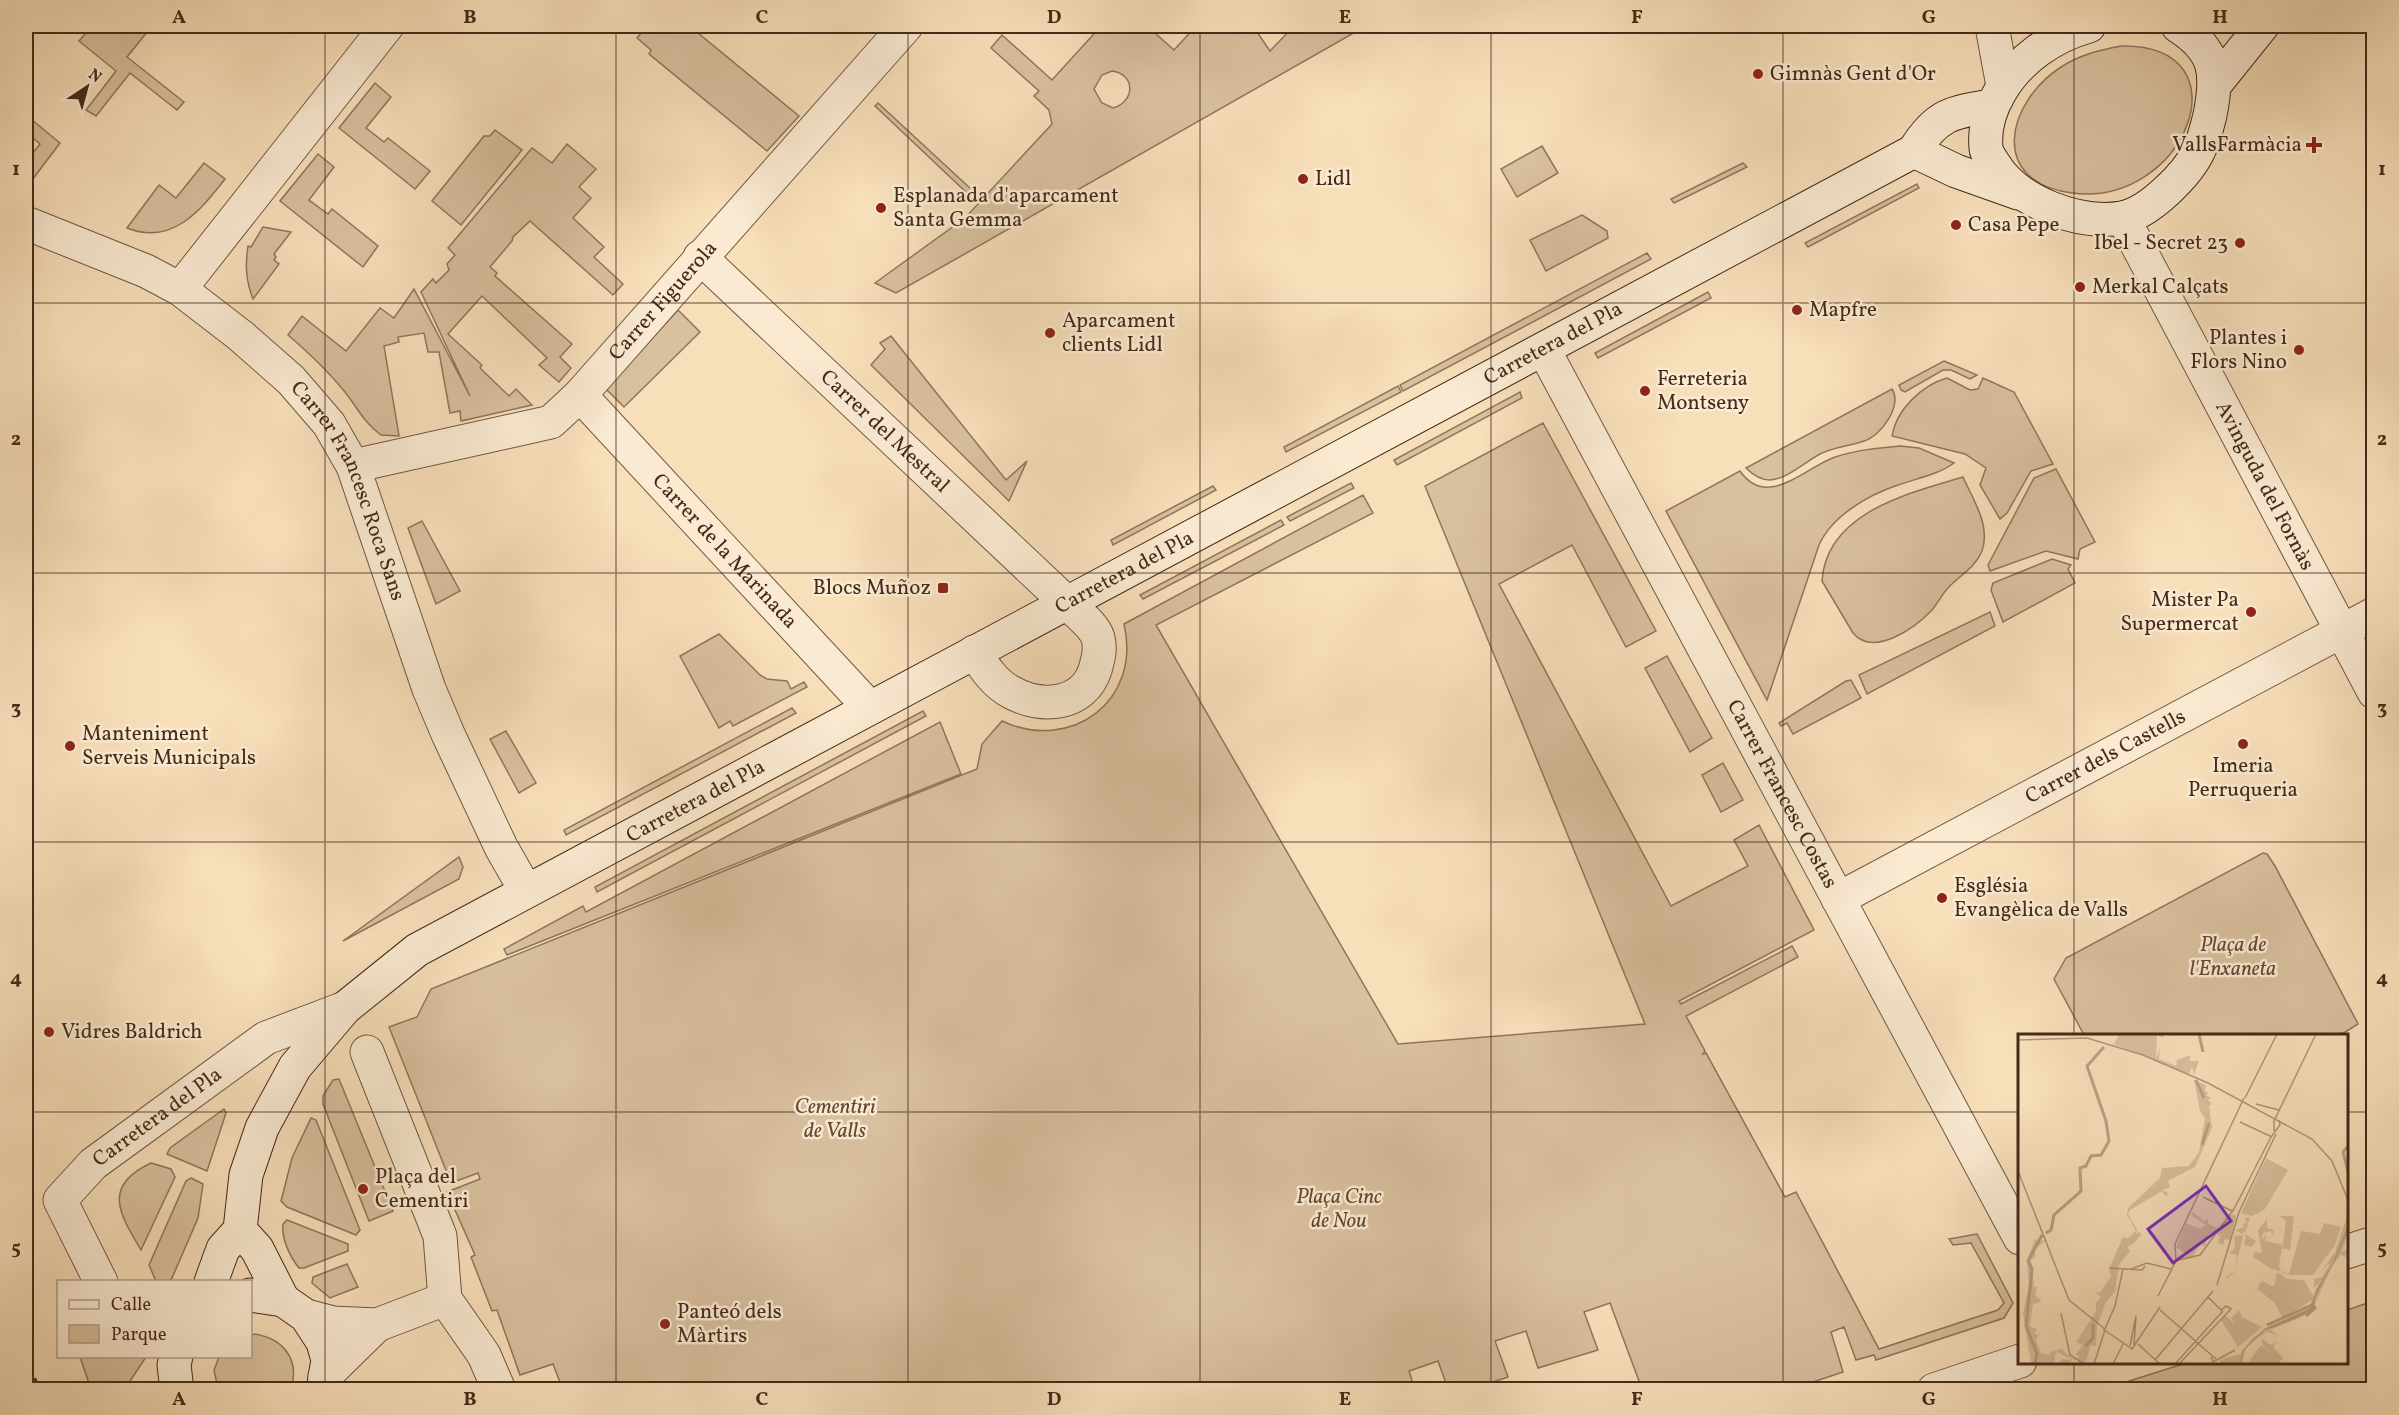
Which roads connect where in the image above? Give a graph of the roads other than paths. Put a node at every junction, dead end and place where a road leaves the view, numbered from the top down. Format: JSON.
{"nodes":[{"id":1,"x":387,"y":26,"type":"edge"},
{"id":2,"x":906,"y":26,"type":"edge"},
{"id":3,"x":1992,"y":26,"type":"edge"},
{"id":4,"x":2178,"y":26,"type":"edge"},
{"id":5,"x":2262,"y":26,"type":"edge"},
{"id":6,"x":2069,"y":28,"type":"edge"},
{"id":7,"x":2217,"y":82,"type":"junction"},
{"id":8,"x":1998,"y":96,"type":"junction"},
{"id":9,"x":1914,"y":152,"type":"junction"},
{"id":10,"x":2025,"y":196,"type":"junction"},
{"id":11,"x":2123,"y":218,"type":"junction"},
{"id":12,"x":26,"y":223,"type":"edge"},
{"id":13,"x":700,"y":257,"type":"junction"},
{"id":14,"x":180,"y":289,"type":"junction"},
{"id":15,"x":1544,"y":350,"type":"junction"},
{"id":16,"x":580,"y":394,"type":"junction"},
{"id":17,"x":353,"y":466,"type":"junction"},
{"id":18,"x":1068,"y":604,"type":"junction"},
{"id":19,"x":2373,"y":614,"type":"edge"},
{"id":20,"x":2342,"y":631,"type":"junction"},
{"id":21,"x":974,"y":652,"type":"junction"},
{"id":22,"x":2373,"y":692,"type":"edge"},
{"id":23,"x":869,"y":707,"type":"junction"},
{"id":24,"x":526,"y":891,"type":"junction"},
{"id":25,"x":1838,"y":899,"type":"junction"},
{"id":26,"x":345,"y":1008,"type":"junction"},
{"id":27,"x":367,"y":1052,"type":"dead end"},
{"id":28,"x":240,"y":1230,"type":"junction"},
{"id":29,"x":2018,"y":1236,"type":"edge"},
{"id":30,"x":2373,"y":1243,"type":"edge"},
{"id":31,"x":2348,"y":1251,"type":"edge"},
{"id":32,"x":100,"y":1280,"type":"edge"},
{"id":33,"x":211,"y":1280,"type":"edge"},
{"id":34,"x":252,"y":1296,"type":"edge"},
{"id":35,"x":445,"y":1299,"type":"junction"},
{"id":36,"x":295,"y":1308,"type":"junction"},
{"id":37,"x":376,"y":1325,"type":"junction"},
{"id":38,"x":2018,"y":1361,"type":"edge"},
{"id":39,"x":176,"y":1370,"type":"edge"},
{"id":40,"x":324,"y":1383,"type":"edge"},
{"id":41,"x":153,"y":1389,"type":"edge"},
{"id":42,"x":499,"y":1389,"type":"edge"},
{"id":43,"x":1934,"y":1389,"type":"edge"}],
"edges":[{"from":1,"to":14,"type":"street"},
{"from":2,"to":13,"type":"street","name":"Carrer Figuerola"},
{"from":3,"to":8,"type":"street"},
{"from":4,"to":7,"type":"street"},
{"from":5,"to":7,"type":"street"},
{"from":6,"to":8,"type":"street"},
{"from":7,"to":11,"type":"street"},
{"from":8,"to":9,"type":"street"},
{"from":8,"to":10,"type":"street"},
{"from":9,"to":10,"type":"street"},
{"from":9,"to":15,"type":"street","name":"Carretera del Pla"},
{"from":10,"to":11,"type":"street"},
{"from":11,"to":20,"type":"street","name":"Avinguda del Fornàs"},
{"from":12,"to":14,"type":"street","name":"Carrer Francesc Roca Sans"},
{"from":13,"to":16,"type":"street","name":"Carrer Figuerola"},
{"from":13,"to":18,"type":"street","name":"Carrer del Mestral"},
{"from":14,"to":17,"type":"street","name":"Carrer Francesc Roca Sans"},
{"from":15,"to":18,"type":"street","name":"Carretera del Pla"},
{"from":15,"to":25,"type":"street","name":"Carrer Francesc Costas"},
{"from":16,"to":17,"type":"street","name":"Carrer Figuerola"},
{"from":16,"to":23,"type":"street","name":"Carrer de la Marinada"},
{"from":17,"to":24,"type":"street","name":"Carrer Francesc Roca Sans"},
{"from":18,"to":21,"type":"street","name":"Carretera del Pla"},
{"from":18,"to":21,"type":"street","name":"Carrer del Mestral"},
{"from":19,"to":20,"type":"street","name":"Carrer dels Castells"},
{"from":20,"to":22,"type":"street","name":"Avinguda del Fornàs"},
{"from":20,"to":25,"type":"street","name":"Carrer dels Castells"},
{"from":21,"to":23,"type":"street","name":"Carretera del Pla"},
{"from":23,"to":24,"type":"street","name":"Carretera del Pla"},
{"from":24,"to":26,"type":"street","name":"Carretera del Pla"},
{"from":25,"to":29,"type":"street","name":"Carrer Francesc Costas"},
{"from":26,"to":28,"type":"street","name":"Carretera del Pla"},
{"from":26,"to":32,"type":"street","name":"Carretera del Pla"},
{"from":27,"to":35,"type":"street"},
{"from":28,"to":33,"type":"street"},
{"from":28,"to":36,"type":"street"},
{"from":30,"to":31,"type":"street"},
{"from":34,"to":36,"type":"street"},
{"from":35,"to":37,"type":"street"},
{"from":35,"to":42,"type":"street"},
{"from":36,"to":37,"type":"street"},
{"from":36,"to":40,"type":"street"},
{"from":37,"to":40,"type":"street"},
{"from":38,"to":43,"type":"street"},
{"from":39,"to":41,"type":"street"}]}
